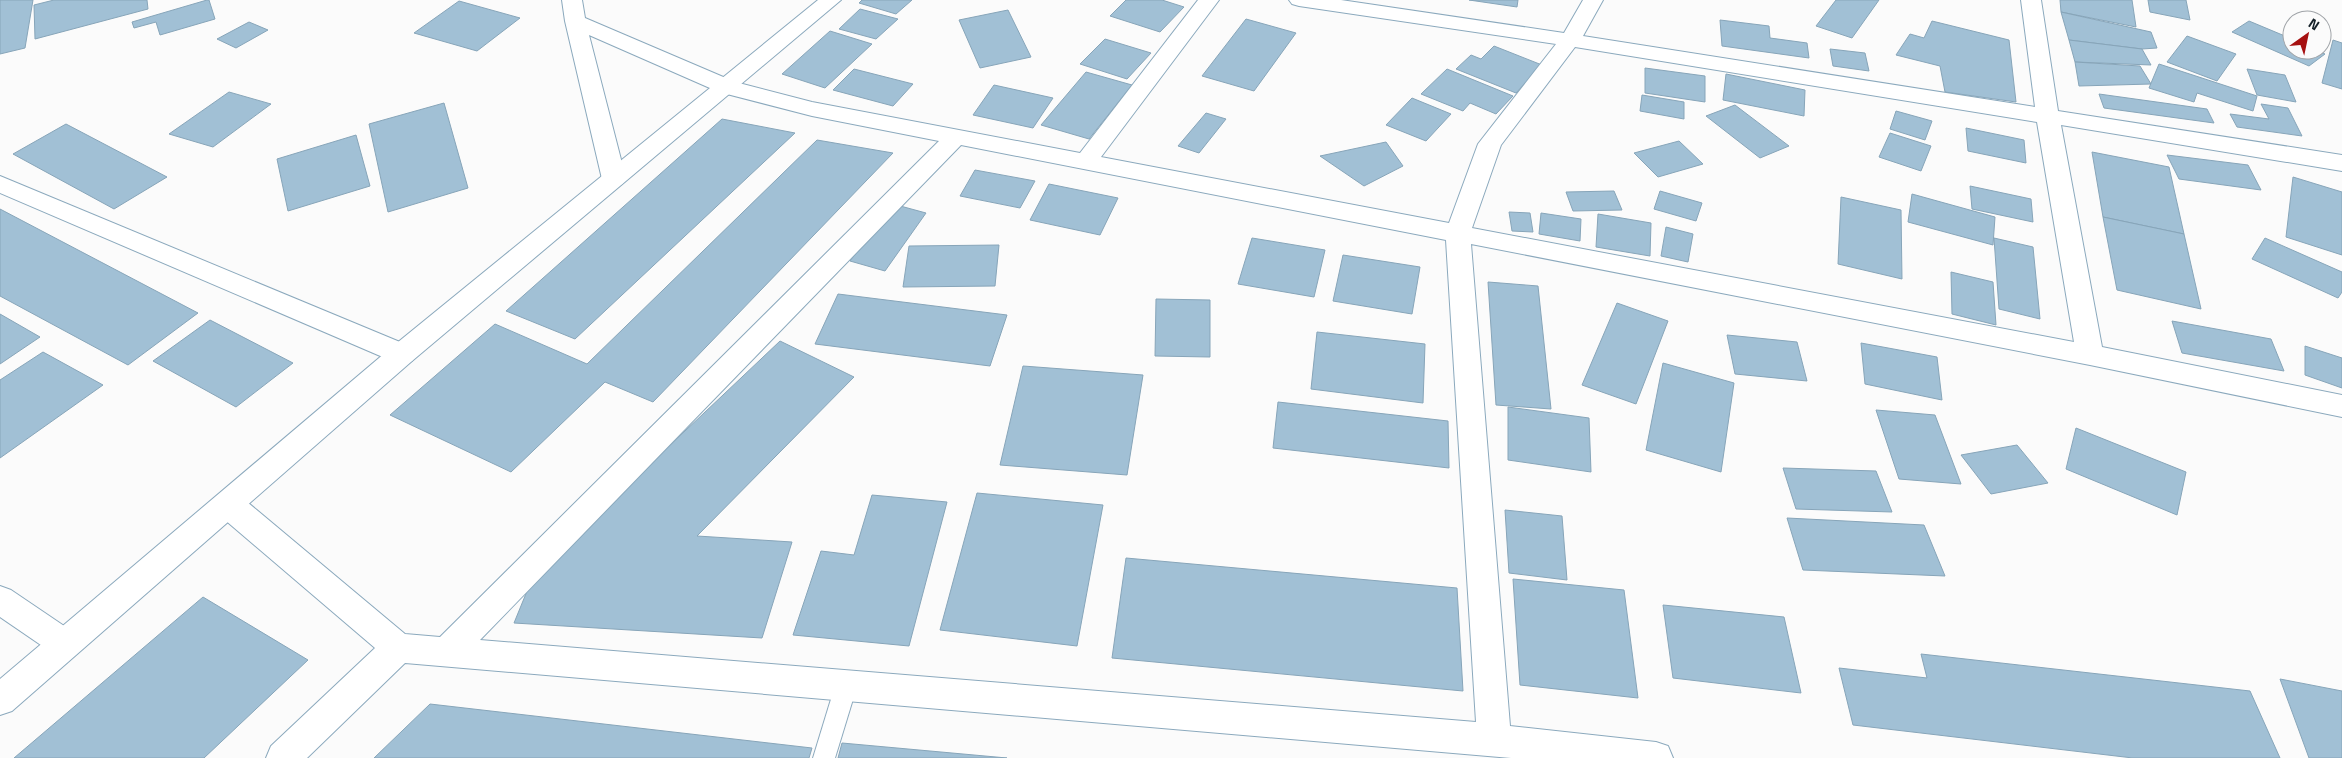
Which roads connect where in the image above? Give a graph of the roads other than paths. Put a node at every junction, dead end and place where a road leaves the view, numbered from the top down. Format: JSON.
{"nodes":[{"id":1,"x":831,"y":0,"type":"edge"},
{"id":2,"x":1210,"y":0,"type":"edge"},
{"id":3,"x":1299,"y":0,"type":"edge"},
{"id":4,"x":1593,"y":0,"type":"edge"},
{"id":5,"x":2031,"y":0,"type":"edge"},
{"id":6,"x":573,"y":10,"type":"edge"},
{"id":7,"x":1570,"y":40,"type":"junction"},
{"id":8,"x":727,"y":87,"type":"junction"},
{"id":9,"x":2048,"y":117,"type":"junction"},
{"id":10,"x":956,"y":137,"type":"junction"},
{"id":11,"x":1085,"y":162,"type":"junction"},
{"id":12,"x":2342,"y":163,"type":"edge"},
{"id":13,"x":614,"y":179,"type":"junction"},
{"id":14,"x":0,"y":184,"type":"edge"},
{"id":15,"x":1458,"y":234,"type":"junction"},
{"id":16,"x":402,"y":354,"type":"junction"},
{"id":17,"x":2090,"y":355,"type":"junction"},
{"id":18,"x":2342,"y":406,"type":"edge"},
{"id":19,"x":229,"y":505,"type":"junction"},
{"id":20,"x":0,"y":600,"type":"edge"},
{"id":21,"x":65,"y":644,"type":"junction"},
{"id":22,"x":398,"y":648,"type":"junction"},
{"id":23,"x":447,"y":652,"type":"junction"},
{"id":24,"x":846,"y":686,"type":"junction"},
{"id":25,"x":0,"y":700,"type":"edge"},
{"id":26,"x":1494,"y":740,"type":"junction"},
{"id":27,"x":283,"y":758,"type":"edge"},
{"id":28,"x":824,"y":758,"type":"edge"},
{"id":29,"x":1656,"y":758,"type":"edge"}],
"edges":[{"from":1,"to":8,"type":"street"},
{"from":2,"to":11,"type":"street"},
{"from":3,"to":7,"type":"street"},
{"from":4,"to":7,"type":"street"},
{"from":5,"to":9,"type":"street"},
{"from":6,"to":8,"type":"street"},
{"from":6,"to":13,"type":"street"},
{"from":7,"to":9,"type":"street"},
{"from":7,"to":15,"type":"street"},
{"from":8,"to":10,"type":"street"},
{"from":8,"to":13,"type":"street"},
{"from":9,"to":12,"type":"street"},
{"from":9,"to":17,"type":"street"},
{"from":10,"to":11,"type":"street"},
{"from":10,"to":23,"type":"street"},
{"from":11,"to":15,"type":"street"},
{"from":13,"to":16,"type":"street"},
{"from":14,"to":16,"type":"street"},
{"from":15,"to":17,"type":"street"},
{"from":15,"to":26,"type":"street"},
{"from":16,"to":19,"type":"street"},
{"from":17,"to":18,"type":"street"},
{"from":19,"to":21,"type":"street"},
{"from":19,"to":22,"type":"street"},
{"from":20,"to":21,"type":"street"},
{"from":21,"to":25,"type":"street"},
{"from":22,"to":23,"type":"street"},
{"from":22,"to":27,"type":"street"},
{"from":23,"to":24,"type":"street"},
{"from":24,"to":26,"type":"street"},
{"from":24,"to":28,"type":"lane"},
{"from":26,"to":29,"type":"street"}]}
